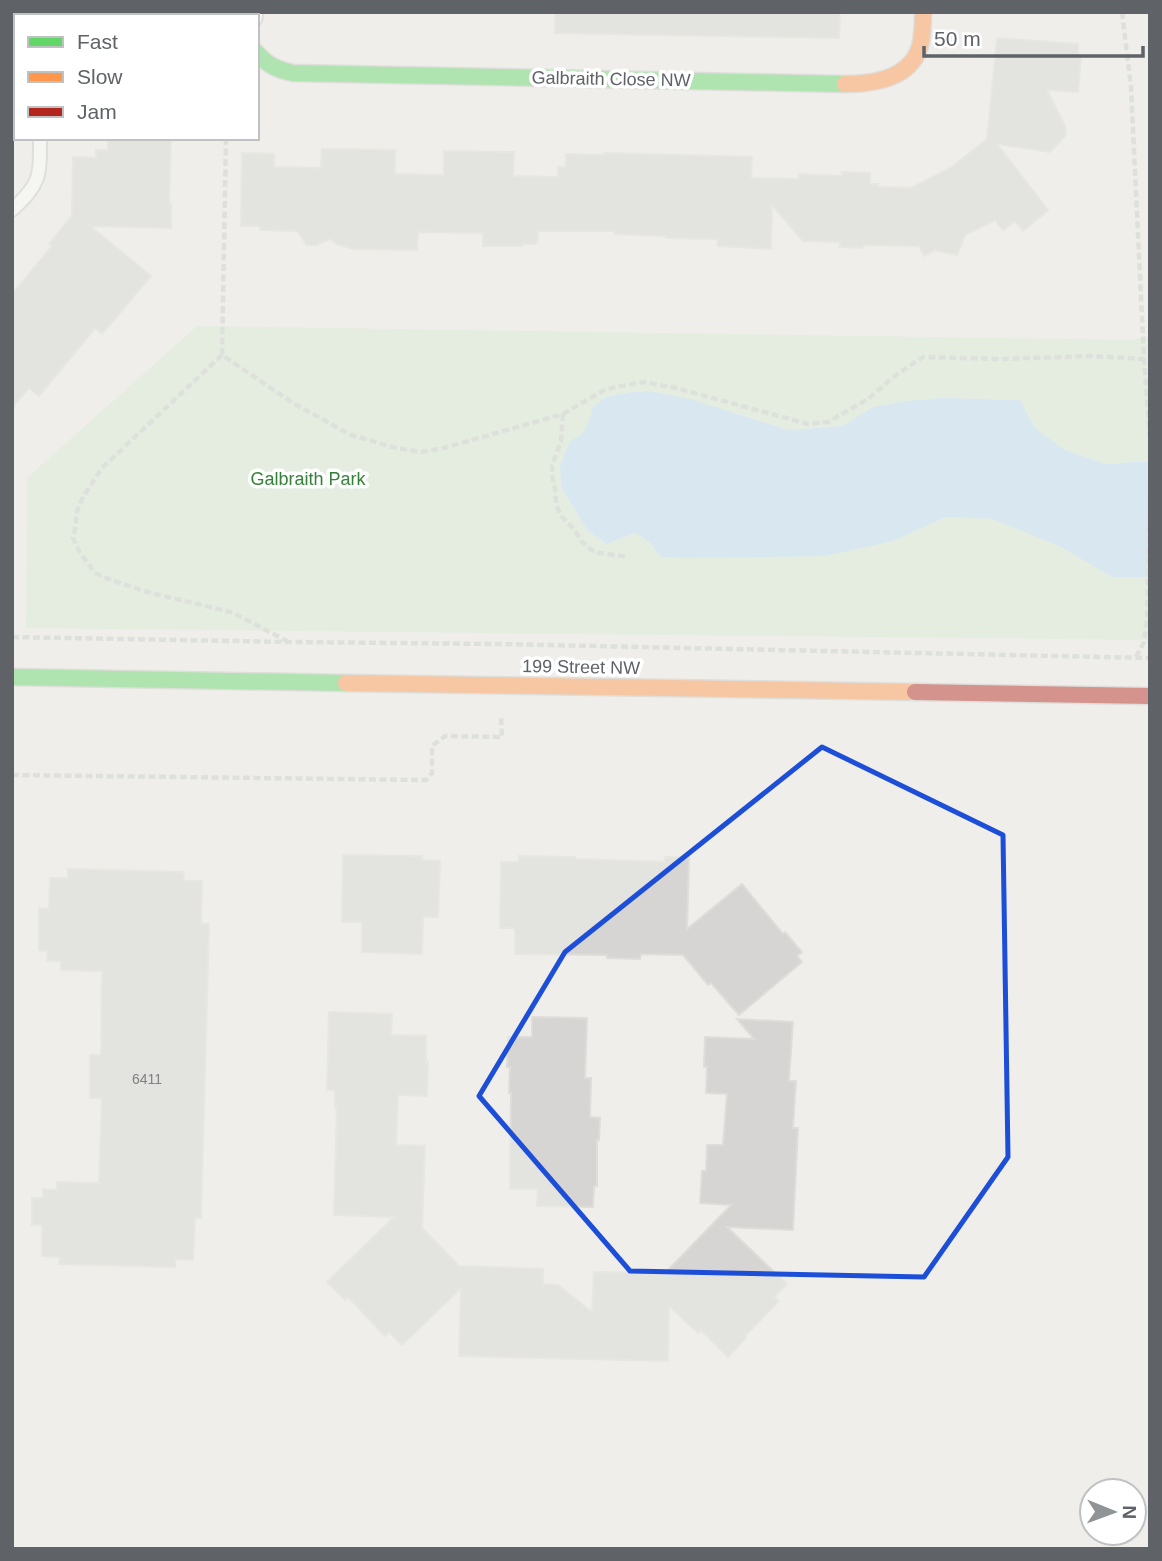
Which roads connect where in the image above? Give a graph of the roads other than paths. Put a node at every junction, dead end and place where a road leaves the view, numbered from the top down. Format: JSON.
{"nodes":[{"id":1,"x":923,"y":12,"type":"edge"},
{"id":2,"x":259,"y":56,"type":"edge"},
{"id":3,"x":40,"y":140,"type":"edge"},
{"id":4,"x":12,"y":210,"type":"edge"},
{"id":5,"x":12,"y":677,"type":"edge"},
{"id":6,"x":1150,"y":696,"type":"edge"}],
"edges":[{"from":1,"to":2,"type":"main road","name":"Galbraith Close NW"},
{"from":3,"to":4,"type":"lane"},
{"from":5,"to":6,"type":"main road","name":"199 Street NW"}]}
